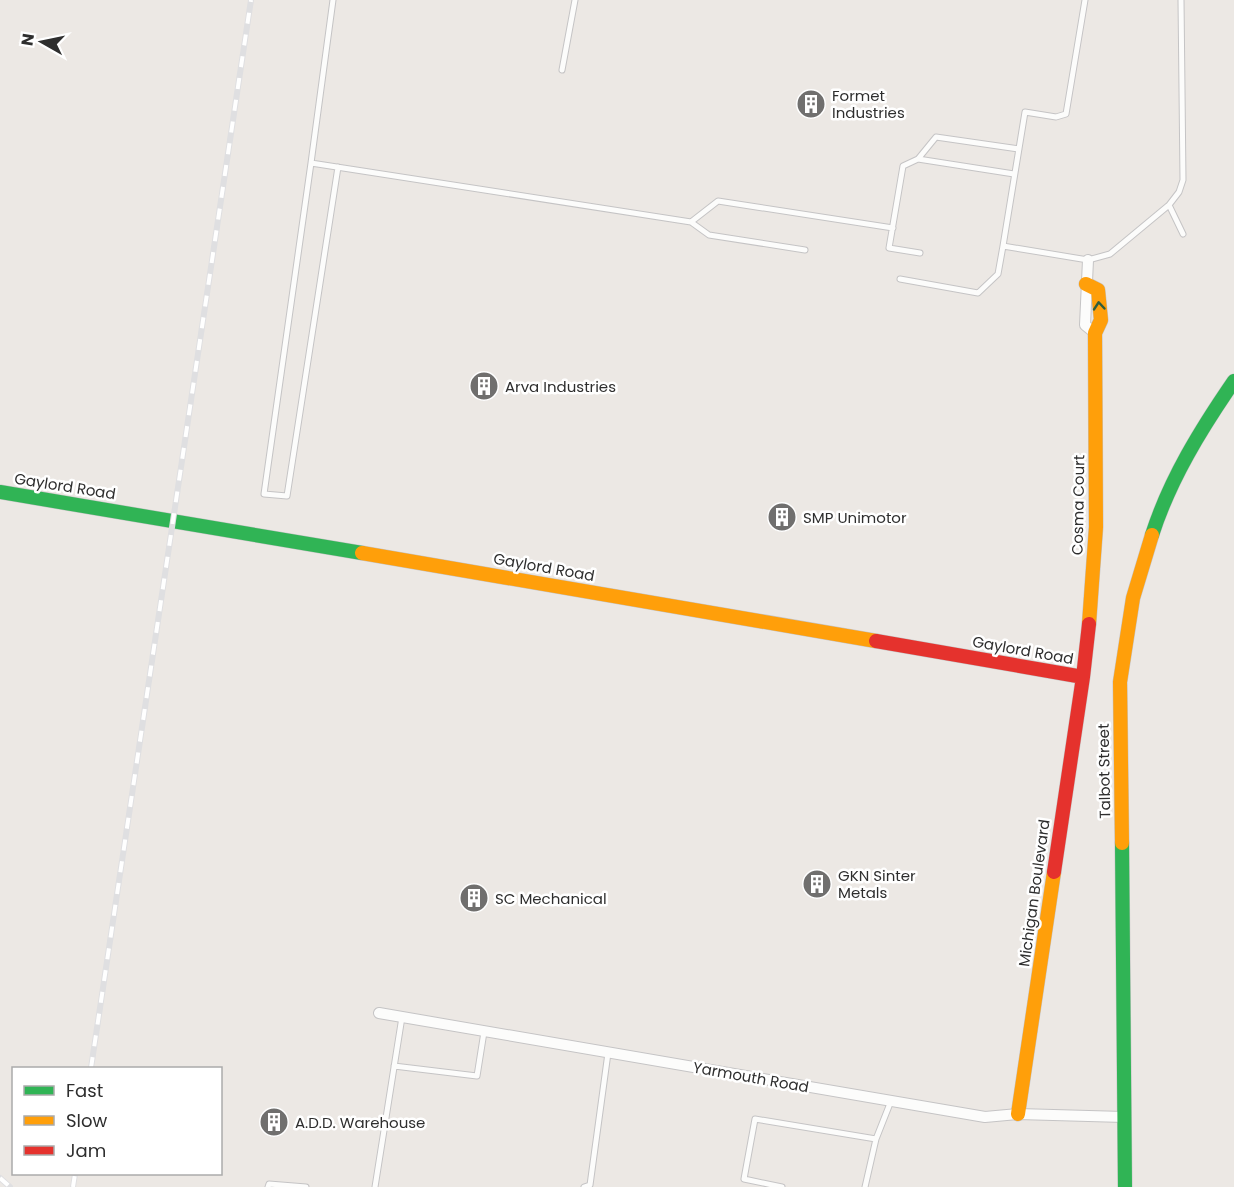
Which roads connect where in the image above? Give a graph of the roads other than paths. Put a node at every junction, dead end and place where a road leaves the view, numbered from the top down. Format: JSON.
{"nodes":[{"id":1,"x":333,"y":0,"type":"edge"},
{"id":2,"x":575,"y":0,"type":"edge"},
{"id":3,"x":1085,"y":0,"type":"edge"},
{"id":4,"x":1181,"y":0,"type":"edge"},
{"id":5,"x":562,"y":70,"type":"dead end"},
{"id":6,"x":1019,"y":149,"type":"junction"},
{"id":7,"x":918,"y":159,"type":"junction"},
{"id":8,"x":310,"y":163,"type":"junction"},
{"id":9,"x":338,"y":167,"type":"junction"},
{"id":10,"x":1014,"y":174,"type":"junction"},
{"id":11,"x":1169,"y":205,"type":"junction"},
{"id":12,"x":691,"y":222,"type":"junction"},
{"id":13,"x":893,"y":228,"type":"junction"},
{"id":14,"x":1183,"y":234,"type":"dead end"},
{"id":15,"x":1003,"y":246,"type":"junction"},
{"id":16,"x":805,"y":250,"type":"dead end"},
{"id":17,"x":920,"y":253,"type":"dead end"},
{"id":18,"x":1088,"y":261,"type":"junction"},
{"id":19,"x":900,"y":279,"type":"dead end"},
{"id":20,"x":1086,"y":284,"type":"joint"},
{"id":21,"x":1234,"y":381,"type":"edge"},
{"id":22,"x":0,"y":492,"type":"edge"},
{"id":23,"x":1083,"y":677,"type":"junction"},
{"id":24,"x":379,"y":1013,"type":"dead end"},
{"id":25,"x":402,"y":1017,"type":"junction"},
{"id":26,"x":484,"y":1032,"type":"junction"},
{"id":27,"x":608,"y":1053,"type":"junction"},
{"id":28,"x":394,"y":1066,"type":"junction"},
{"id":29,"x":891,"y":1101,"type":"junction"},
{"id":30,"x":1018,"y":1114,"type":"junction"},
{"id":31,"x":1124,"y":1117,"type":"junction"},
{"id":32,"x":876,"y":1139,"type":"junction"},
{"id":33,"x":268,"y":1187,"type":"edge"},
{"id":34,"x":306,"y":1187,"type":"edge"},
{"id":35,"x":375,"y":1187,"type":"edge"},
{"id":36,"x":584,"y":1187,"type":"edge"},
{"id":37,"x":782,"y":1187,"type":"edge"},
{"id":38,"x":865,"y":1187,"type":"edge"},
{"id":39,"x":1125,"y":1187,"type":"edge"}],
"edges":[{"from":1,"to":8,"type":"lane"},
{"from":2,"to":5,"type":"lane"},
{"from":3,"to":6,"type":"lane"},
{"from":4,"to":11,"type":"lane"},
{"from":6,"to":7,"type":"lane"},
{"from":6,"to":10,"type":"lane"},
{"from":7,"to":10,"type":"lane"},
{"from":7,"to":13,"type":"lane"},
{"from":8,"to":9,"type":"lane"},
{"from":8,"to":9,"type":"lane"},
{"from":9,"to":12,"type":"lane"},
{"from":10,"to":15,"type":"lane"},
{"from":11,"to":14,"type":"lane"},
{"from":11,"to":18,"type":"lane"},
{"from":12,"to":13,"type":"lane"},
{"from":12,"to":16,"type":"lane"},
{"from":13,"to":17,"type":"lane"},
{"from":15,"to":18,"type":"lane"},
{"from":15,"to":19,"type":"lane"},
{"from":18,"to":20,"type":"street","name":"Cosma Court"},
{"from":20,"to":23,"type":"street","name":"Cosma Court"},
{"from":21,"to":31,"type":"street","name":"Talbot Street"},
{"from":22,"to":23,"type":"street","name":"Gaylord Road"},
{"from":23,"to":30,"type":"street","name":"Michigan Boulevard"},
{"from":24,"to":25,"type":"street","name":"Yarmouth Road"},
{"from":25,"to":26,"type":"street","name":"Yarmouth Road"},
{"from":25,"to":28,"type":"lane"},
{"from":26,"to":27,"type":"street","name":"Yarmouth Road"},
{"from":26,"to":28,"type":"lane"},
{"from":27,"to":29,"type":"street","name":"Yarmouth Road"},
{"from":27,"to":36,"type":"lane"},
{"from":28,"to":35,"type":"lane"},
{"from":29,"to":30,"type":"street","name":"Yarmouth Road"},
{"from":29,"to":32,"type":"lane"},
{"from":30,"to":31,"type":"street","name":"Yarmouth Road"},
{"from":31,"to":39,"type":"street","name":"Talbot Street"},
{"from":32,"to":37,"type":"lane"},
{"from":32,"to":38,"type":"lane"},
{"from":33,"to":34,"type":"lane"}]}
